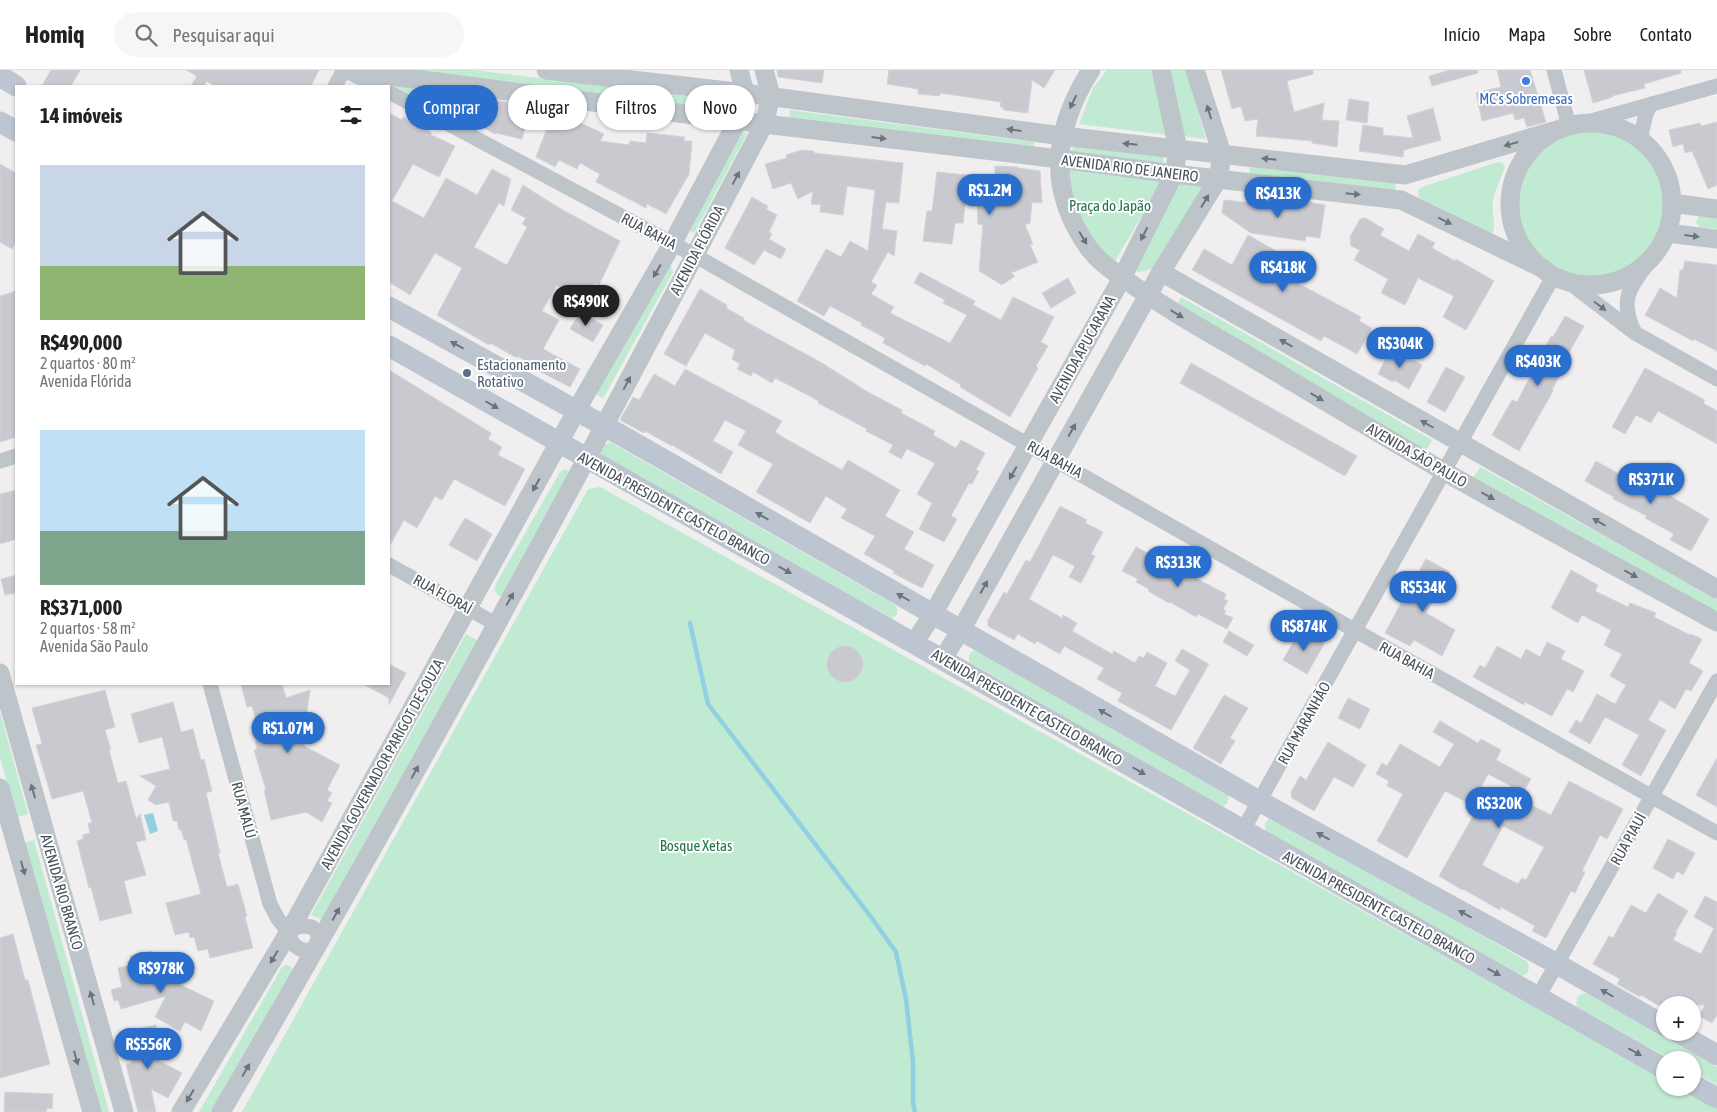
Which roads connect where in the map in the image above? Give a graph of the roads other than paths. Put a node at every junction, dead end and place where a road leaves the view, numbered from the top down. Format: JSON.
{"nodes":[{"id":1,"x":344,"y":70,"type":"edge"},
{"id":2,"x":546,"y":70,"type":"edge"},
{"id":3,"x":739,"y":70,"type":"edge"},
{"id":4,"x":764,"y":70,"type":"edge"},
{"id":5,"x":1091,"y":70,"type":"edge"},
{"id":6,"x":1161,"y":70,"type":"edge"},
{"id":7,"x":1195,"y":70,"type":"edge"},
{"id":8,"x":1554,"y":70,"type":"edge"},
{"id":9,"x":0,"y":76,"type":"edge"},
{"id":10,"x":439,"y":82,"type":"junction"},
{"id":11,"x":15,"y":85,"type":"edge"},
{"id":12,"x":336,"y":85,"type":"edge"},
{"id":13,"x":374,"y":85,"type":"edge"},
{"id":14,"x":438,"y":85,"type":"edge"},
{"id":15,"x":743,"y":85,"type":"edge"},
{"id":16,"x":685,"y":86,"type":"edge"},
{"id":17,"x":1717,"y":86,"type":"edge"},
{"id":18,"x":390,"y":93,"type":"edge"},
{"id":19,"x":755,"y":94,"type":"edge"},
{"id":20,"x":771,"y":96,"type":"junction"},
{"id":21,"x":405,"y":100,"type":"edge"},
{"id":22,"x":1651,"y":104,"type":"junction"},
{"id":23,"x":685,"y":113,"type":"edge"},
{"id":24,"x":0,"y":122,"type":"edge"},
{"id":25,"x":755,"y":123,"type":"edge"},
{"id":26,"x":764,"y":124,"type":"junction"},
{"id":27,"x":1570,"y":127,"type":"junction"},
{"id":28,"x":461,"y":130,"type":"edge"},
{"id":29,"x":733,"y":130,"type":"edge"},
{"id":30,"x":15,"y":131,"type":"edge"},
{"id":31,"x":1062,"y":136,"type":"junction"},
{"id":32,"x":1640,"y":139,"type":"junction"},
{"id":33,"x":1178,"y":149,"type":"junction"},
{"id":34,"x":1222,"y":154,"type":"junction"},
{"id":35,"x":1060,"y":159,"type":"junction"},
{"id":36,"x":1174,"y":174,"type":"junction"},
{"id":37,"x":1405,"y":174,"type":"junction"},
{"id":38,"x":1218,"y":179,"type":"junction"},
{"id":39,"x":1401,"y":200,"type":"junction"},
{"id":40,"x":1672,"y":203,"type":"junction"},
{"id":41,"x":1717,"y":209,"type":"edge"},
{"id":42,"x":1667,"y":233,"type":"junction"},
{"id":43,"x":1717,"y":239,"type":"edge"},
{"id":44,"x":672,"y":244,"type":"junction"},
{"id":45,"x":1654,"y":254,"type":"junction"},
{"id":46,"x":694,"y":255,"type":"junction"},
{"id":47,"x":1161,"y":272,"type":"junction"},
{"id":48,"x":1555,"y":275,"type":"junction"},
{"id":49,"x":1122,"y":278,"type":"junction"},
{"id":50,"x":1148,"y":296,"type":"junction"},
{"id":51,"x":390,"y":308,"type":"edge"},
{"id":52,"x":1635,"y":333,"type":"junction"},
{"id":53,"x":390,"y":347,"type":"edge"},
{"id":54,"x":1717,"y":379,"type":"edge"},
{"id":55,"x":576,"y":411,"type":"junction"},
{"id":56,"x":604,"y":426,"type":"junction"},
{"id":57,"x":559,"y":442,"type":"junction"},
{"id":58,"x":1461,"y":443,"type":"junction"},
{"id":59,"x":1028,"y":445,"type":"junction"},
{"id":60,"x":15,"y":456,"type":"edge"},
{"id":61,"x":587,"y":459,"type":"junction"},
{"id":62,"x":1055,"y":459,"type":"junction"},
{"id":63,"x":0,"y":461,"type":"edge"},
{"id":64,"x":1445,"y":472,"type":"junction"},
{"id":65,"x":390,"y":566,"type":"edge"},
{"id":66,"x":1717,"y":589,"type":"edge"},
{"id":67,"x":468,"y":608,"type":"junction"},
{"id":68,"x":933,"y":614,"type":"junction"},
{"id":69,"x":1717,"y":622,"type":"edge"},
{"id":70,"x":496,"y":624,"type":"junction"},
{"id":71,"x":961,"y":630,"type":"junction"},
{"id":72,"x":1356,"y":631,"type":"junction"},
{"id":73,"x":914,"y":643,"type":"junction"},
{"id":74,"x":942,"y":660,"type":"junction"},
{"id":75,"x":0,"y":673,"type":"edge"},
{"id":76,"x":1717,"y":681,"type":"edge"},
{"id":77,"x":210,"y":685,"type":"edge"},
{"id":78,"x":0,"y":788,"type":"edge"},
{"id":79,"x":1652,"y":796,"type":"junction"},
{"id":80,"x":1260,"y":801,"type":"junction"},
{"id":81,"x":42,"y":823,"type":"junction"},
{"id":82,"x":1243,"y":830,"type":"junction"},
{"id":83,"x":12,"y":832,"type":"junction"},
{"id":84,"x":1717,"y":833,"type":"edge"},
{"id":85,"x":289,"y":932,"type":"junction"},
{"id":86,"x":318,"y":947,"type":"junction"},
{"id":87,"x":1558,"y":964,"type":"junction"},
{"id":88,"x":1538,"y":997,"type":"junction"},
{"id":89,"x":1656,"y":1021,"type":"edge"},
{"id":90,"x":1693,"y":1041,"type":"edge"},
{"id":91,"x":1717,"y":1055,"type":"edge"},
{"id":92,"x":1656,"y":1064,"type":"edge"},
{"id":93,"x":1701,"y":1089,"type":"edge"},
{"id":94,"x":1717,"y":1098,"type":"edge"},
{"id":95,"x":92,"y":1112,"type":"edge"},
{"id":96,"x":124,"y":1112,"type":"edge"},
{"id":97,"x":181,"y":1112,"type":"edge"},
{"id":98,"x":221,"y":1112,"type":"edge"}],
"edges":[{"from":1,"to":10,"type":"street","name":"AVENIDA RIO DE JANEIRO"},
{"from":1,"to":12,"type":"street"},
{"from":1,"to":13,"type":"street"},
{"from":2,"to":16,"type":"street","name":"AVENIDA RIO DE JANEIRO"},
{"from":3,"to":15,"type":"street","name":"AVENIDA FLÓRIDA"},
{"from":4,"to":20,"type":"street","name":"AVENIDA FLÓRIDA"},
{"from":5,"to":31,"type":"street","name":"AVENIDA SÃO PAULO","one_way":true},
{"from":6,"to":33,"type":"street","name":"AVENIDA APUCARANA"},
{"from":34,"to":7,"type":"street","one_way":true},
{"from":8,"to":27,"type":"street"},
{"from":9,"to":11,"type":"main road"},
{"from":10,"to":14,"type":"street"},
{"from":10,"to":23,"type":"street","name":"AVENIDA RIO DE JANEIRO"},
{"from":17,"to":22,"type":"street"},
{"from":18,"to":21,"type":"street","name":"RUA BAHIA"},
{"from":19,"to":20,"type":"street","name":"AVENIDA RIO DE JANEIRO"},
{"from":20,"to":26,"type":"street","name":"AVENIDA FLÓRIDA"},
{"from":31,"to":20,"type":"street","name":"AVENIDA RIO DE JANEIRO","one_way":true},
{"from":22,"to":27,"type":"street"},
{"from":22,"to":32,"type":"street"},
{"from":24,"to":30,"type":"main road"},
{"from":25,"to":26,"type":"street","name":"AVENIDA RIO DE JANEIRO"},
{"from":26,"to":35,"type":"street","name":"AVENIDA RIO DE JANEIRO","one_way":true},
{"from":46,"to":26,"type":"street","name":"AVENIDA FLÓRIDA","one_way":true},
{"from":27,"to":32,"type":"street"},
{"from":27,"to":37,"type":"street","name":"AVENIDA RIO DE JANEIRO","one_way":true},
{"from":27,"to":48,"type":"street"},
{"from":28,"to":44,"type":"street","name":"RUA BAHIA"},
{"from":29,"to":44,"type":"street","name":"AVENIDA FLÓRIDA"},
{"from":33,"to":31,"type":"street","name":"AVENIDA RIO DE JANEIRO","one_way":true},
{"from":31,"to":35,"type":"street","name":"AVENIDA SÃO PAULO"},
{"from":32,"to":40,"type":"street"},
{"from":33,"to":34,"type":"street","name":"AVENIDA RIO DE JANEIRO"},
{"from":33,"to":36,"type":"street","name":"AVENIDA APUCARANA"},
{"from":37,"to":34,"type":"street","name":"AVENIDA RIO DE JANEIRO","one_way":true},
{"from":34,"to":38,"type":"street"},
{"from":35,"to":36,"type":"street","name":"AVENIDA RIO DE JANEIRO"},
{"from":35,"to":49,"type":"street","name":"AVENIDA SÃO PAULO","one_way":true},
{"from":36,"to":38,"type":"street","name":"AVENIDA RIO DE JANEIRO"},
{"from":36,"to":49,"type":"street","name":"AVENIDA APUCARANA","one_way":true},
{"from":37,"to":39,"type":"street"},
{"from":38,"to":39,"type":"street","name":"AVENIDA RIO DE JANEIRO","one_way":true},
{"from":47,"to":38,"type":"street","name":"AVENIDA APUCARANA","one_way":true},
{"from":39,"to":48,"type":"street","name":"AVENIDA RIO DE JANEIRO","one_way":true},
{"from":40,"to":41,"type":"street"},
{"from":40,"to":42,"type":"street"},
{"from":42,"to":43,"type":"street","one_way":true},
{"from":42,"to":45,"type":"street"},
{"from":44,"to":46,"type":"street","name":"RUA BAHIA"},
{"from":44,"to":55,"type":"street","name":"AVENIDA FLÓRIDA","one_way":true},
{"from":45,"to":48,"type":"street"},
{"from":45,"to":52,"type":"street"},
{"from":56,"to":46,"type":"street","name":"AVENIDA FLÓRIDA","one_way":true},
{"from":46,"to":59,"type":"street","name":"RUA BAHIA"},
{"from":47,"to":49,"type":"street"},
{"from":47,"to":50,"type":"street","name":"AVENIDA APUCARANA"},
{"from":58,"to":47,"type":"street","name":"AVENIDA SÃO PAULO","one_way":true},
{"from":48,"to":52,"type":"street","one_way":true},
{"from":48,"to":58,"type":"street","name":"RUA MARANHÃO"},
{"from":49,"to":50,"type":"street","name":"AVENIDA SÃO PAULO"},
{"from":49,"to":59,"type":"street","name":"AVENIDA APUCARANA"},
{"from":62,"to":50,"type":"street","name":"AVENIDA APUCARANA","one_way":true},
{"from":50,"to":64,"type":"street","name":"AVENIDA SÃO PAULO","one_way":true},
{"from":55,"to":51,"type":"main road","one_way":true},
{"from":52,"to":54,"type":"street"},
{"from":53,"to":57,"type":"main road","name":"AVENIDA PRESIDENTE CASTELO BRANCO","one_way":true},
{"from":55,"to":56,"type":"main road"},
{"from":55,"to":57,"type":"street","name":"AVENIDA GOVERNADOR PARIGOT DE SOUZA"},
{"from":56,"to":61,"type":"street"},
{"from":68,"to":56,"type":"main road","one_way":true},
{"from":57,"to":61,"type":"main road","name":"AVENIDA PRESIDENTE CASTELO BRANCO"},
{"from":57,"to":67,"type":"street","name":"AVENIDA GOVERNADOR PARIGOT DE SOUZA","one_way":true},
{"from":58,"to":64,"type":"street","name":"RUA MARANHÃO"},
{"from":66,"to":58,"type":"street","name":"AVENIDA SÃO PAULO","one_way":true},
{"from":59,"to":62,"type":"street","name":"RUA BAHIA"},
{"from":59,"to":68,"type":"street","name":"AVENIDA APUCARANA","one_way":true},
{"from":60,"to":63,"type":"street"},
{"from":70,"to":61,"type":"street","one_way":true},
{"from":61,"to":73,"type":"main road","name":"AVENIDA PRESIDENTE CASTELO BRANCO","one_way":true},
{"from":71,"to":62,"type":"street","name":"AVENIDA APUCARANA","one_way":true},
{"from":62,"to":72,"type":"street","name":"RUA BAHIA"},
{"from":64,"to":69,"type":"street","name":"AVENIDA SÃO PAULO","one_way":true},
{"from":64,"to":72,"type":"street","name":"RUA MARANHÃO"},
{"from":65,"to":67,"type":"street","name":"RUA FLORAÍ"},
{"from":67,"to":70,"type":"street","name":"RUA FLORAÍ"},
{"from":67,"to":85,"type":"street","name":"AVENIDA GOVERNADOR PARIGOT DE SOUZA"},
{"from":68,"to":71,"type":"main road"},
{"from":68,"to":73,"type":"street","name":"AVENIDA APUCARANA"},
{"from":86,"to":70,"type":"street","one_way":true},
{"from":71,"to":74,"type":"street","name":"AVENIDA APUCARANA"},
{"from":80,"to":71,"type":"main road","one_way":true},
{"from":72,"to":79,"type":"street","name":"RUA BAHIA"},
{"from":72,"to":80,"type":"street","name":"RUA MARANHÃO"},
{"from":73,"to":74,"type":"main road","name":"AVENIDA PRESIDENTE CASTELO BRANCO"},
{"from":74,"to":82,"type":"main road","name":"AVENIDA PRESIDENTE CASTELO BRANCO","one_way":true},
{"from":81,"to":75,"type":"street","name":"AVENIDA RIO BRANCO","one_way":true},
{"from":76,"to":79,"type":"street","name":"RUA PIAUÍ"},
{"from":77,"to":85,"type":"street","name":"RUA MALÚ"},
{"from":78,"to":83,"type":"street","name":"AVENIDA RIO BRANCO"},
{"from":79,"to":84,"type":"street","name":"RUA BAHIA"},
{"from":79,"to":87,"type":"street","name":"RUA PIAUÍ"},
{"from":80,"to":82,"type":"street","name":"RUA MARANHÃO"},
{"from":87,"to":80,"type":"main road","one_way":true},
{"from":81,"to":83,"type":"street"},
{"from":96,"to":81,"type":"street","name":"AVENIDA RIO BRANCO","one_way":true},
{"from":82,"to":88,"type":"main road","name":"AVENIDA PRESIDENTE CASTELO BRANCO","one_way":true},
{"from":83,"to":95,"type":"street","name":"AVENIDA RIO BRANCO","one_way":true},
{"from":85,"to":86,"type":"street","name":"RUA MALÚ"},
{"from":85,"to":97,"type":"street","name":"AVENIDA GOVERNADOR PARIGOT DE SOUZA","one_way":true},
{"from":98,"to":86,"type":"street","one_way":true},
{"from":87,"to":88,"type":"street","name":"RUA PIAUÍ"},
{"from":89,"to":87,"type":"main road","one_way":true},
{"from":88,"to":92,"type":"main road","name":"AVENIDA PRESIDENTE CASTELO BRANCO","one_way":true},
{"from":90,"to":91,"type":"main road"},
{"from":93,"to":94,"type":"main road"}]}
